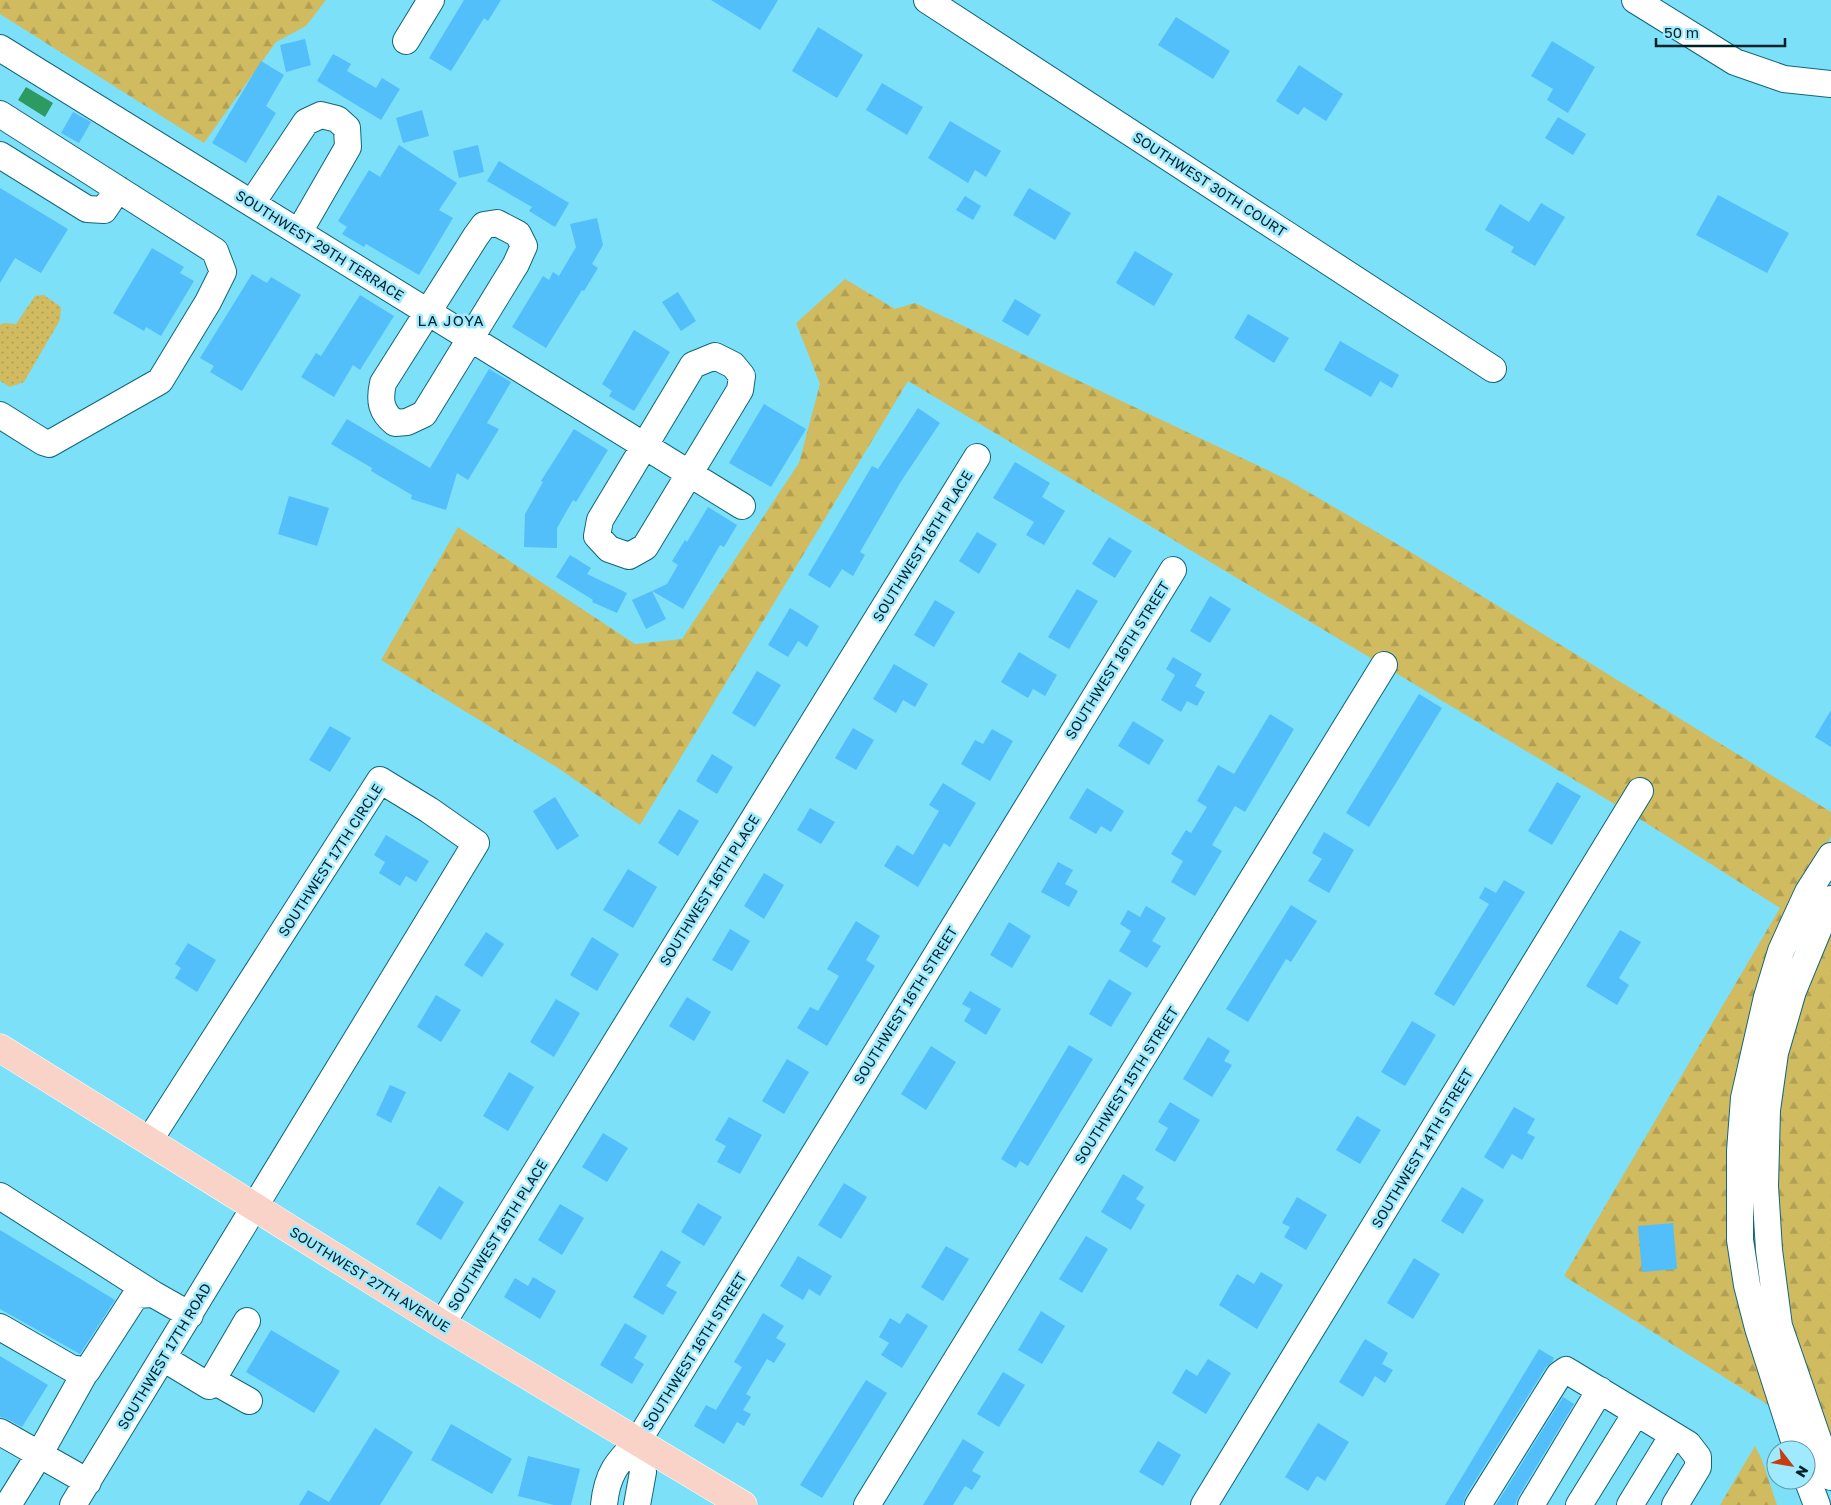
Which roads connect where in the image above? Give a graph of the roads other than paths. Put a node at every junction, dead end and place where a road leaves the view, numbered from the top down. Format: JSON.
{"nodes":[{"id":1,"x":431,"y":0,"type":"edge"},
{"id":2,"x":927,"y":0,"type":"edge"},
{"id":3,"x":1634,"y":0,"type":"edge"},
{"id":4,"x":406,"y":42,"type":"dead end"},
{"id":5,"x":0,"y":48,"type":"edge"},
{"id":6,"x":1831,"y":84,"type":"edge"},
{"id":7,"x":0,"y":114,"type":"edge"},
{"id":8,"x":0,"y":155,"type":"edge"},
{"id":9,"x":118,"y":189,"type":"junction"},
{"id":10,"x":252,"y":203,"type":"junction"},
{"id":11,"x":299,"y":232,"type":"junction"},
{"id":12,"x":428,"y":312,"type":"junction"},
{"id":13,"x":471,"y":338,"type":"junction"},
{"id":14,"x":1492,"y":368,"type":"dead end"},
{"id":15,"x":0,"y":415,"type":"edge"},
{"id":16,"x":644,"y":445,"type":"junction"},
{"id":17,"x":977,"y":457,"type":"dead end"},
{"id":18,"x":690,"y":474,"type":"junction"},
{"id":19,"x":742,"y":506,"type":"dead end"},
{"id":20,"x":1172,"y":570,"type":"dead end"},
{"id":21,"x":1384,"y":666,"type":"dead end"},
{"id":22,"x":1640,"y":790,"type":"dead end"},
{"id":23,"x":1831,"y":856,"type":"edge"},
{"id":24,"x":1831,"y":899,"type":"edge"},
{"id":25,"x":0,"y":1048,"type":"edge"},
{"id":26,"x":149,"y":1141,"type":"junction"},
{"id":27,"x":1740,"y":1181,"type":"junction"},
{"id":28,"x":1766,"y":1182,"type":"junction"},
{"id":29,"x":0,"y":1196,"type":"edge"},
{"id":30,"x":255,"y":1208,"type":"junction"},
{"id":31,"x":153,"y":1294,"type":"junction"},
{"id":32,"x":190,"y":1314,"type":"junction"},
{"id":33,"x":246,"y":1321,"type":"dead end"},
{"id":34,"x":442,"y":1324,"type":"junction"},
{"id":35,"x":0,"y":1327,"type":"edge"},
{"id":36,"x":163,"y":1358,"type":"junction"},
{"id":37,"x":86,"y":1370,"type":"junction"},
{"id":38,"x":212,"y":1380,"type":"junction"},
{"id":39,"x":1600,"y":1390,"type":"junction"},
{"id":40,"x":249,"y":1401,"type":"dead end"},
{"id":41,"x":1636,"y":1413,"type":"junction"},
{"id":42,"x":0,"y":1432,"type":"edge"},
{"id":43,"x":1673,"y":1435,"type":"junction"},
{"id":44,"x":1809,"y":1440,"type":"edge"},
{"id":45,"x":1811,"y":1440,"type":"edge"},
{"id":46,"x":638,"y":1441,"type":"junction"},
{"id":47,"x":39,"y":1454,"type":"junction"},
{"id":48,"x":1816,"y":1454,"type":"edge"},
{"id":49,"x":1831,"y":1477,"type":"edge"},
{"id":50,"x":88,"y":1482,"type":"junction"},
{"id":51,"x":1811,"y":1490,"type":"edge"},
{"id":52,"x":8,"y":1505,"type":"edge"},
{"id":53,"x":73,"y":1505,"type":"edge"},
{"id":54,"x":604,"y":1505,"type":"edge"},
{"id":55,"x":637,"y":1505,"type":"edge"},
{"id":56,"x":743,"y":1505,"type":"edge"},
{"id":57,"x":867,"y":1505,"type":"edge"},
{"id":58,"x":1204,"y":1505,"type":"edge"},
{"id":59,"x":1478,"y":1505,"type":"edge"},
{"id":60,"x":1531,"y":1505,"type":"edge"},
{"id":61,"x":1580,"y":1505,"type":"edge"},
{"id":62,"x":1630,"y":1505,"type":"edge"},
{"id":63,"x":1675,"y":1505,"type":"edge"},
{"id":64,"x":1817,"y":1505,"type":"edge"}],
"edges":[{"from":1,"to":4,"type":"street"},
{"from":2,"to":14,"type":"street","name":"SOUTHWEST 30TH COURT"},
{"from":3,"to":6,"type":"street"},
{"from":5,"to":10,"type":"street","name":"SOUTHWEST 29TH TERRACE"},
{"from":7,"to":9,"type":"street"},
{"from":8,"to":9,"type":"street"},
{"from":9,"to":15,"type":"street"},
{"from":10,"to":11,"type":"street","name":"SOUTHWEST 29TH TERRACE"},
{"from":10,"to":11,"type":"street"},
{"from":11,"to":12,"type":"street","name":"SOUTHWEST 29TH TERRACE"},
{"from":12,"to":13,"type":"street","name":"SOUTHWEST 29TH TERRACE"},
{"from":12,"to":13,"type":"street"},
{"from":12,"to":13,"type":"street"},
{"from":13,"to":16,"type":"street","name":"SOUTHWEST 29TH TERRACE"},
{"from":16,"to":18,"type":"street","name":"SOUTHWEST 29TH TERRACE"},
{"from":16,"to":18,"type":"street"},
{"from":16,"to":18,"type":"street"},
{"from":17,"to":34,"type":"street","name":"SOUTHWEST 16TH PLACE"},
{"from":18,"to":19,"type":"street","name":"SOUTHWEST 29TH TERRACE"},
{"from":20,"to":46,"type":"street","name":"SOUTHWEST 16TH STREET"},
{"from":21,"to":57,"type":"street","name":"SOUTHWEST 15TH STREET"},
{"from":22,"to":58,"type":"street","name":"SOUTHWEST 14TH STREET"},
{"from":23,"to":27,"type":"street"},
{"from":24,"to":28,"type":"street"},
{"from":25,"to":26,"type":"main road","name":"SOUTHWEST 27TH AVENUE"},
{"from":26,"to":30,"type":"main road","name":"SOUTHWEST 27TH AVENUE"},
{"from":26,"to":30,"type":"street","name":"SOUTHWEST 17TH CIRCLE"},
{"from":27,"to":28,"type":"street"},
{"from":27,"to":44,"type":"street"},
{"from":28,"to":45,"type":"street"},
{"from":29,"to":31,"type":"street"},
{"from":30,"to":32,"type":"street","name":"SOUTHWEST 17TH ROAD"},
{"from":30,"to":34,"type":"main road","name":"SOUTHWEST 27TH AVENUE"},
{"from":31,"to":32,"type":"street"},
{"from":31,"to":37,"type":"street"},
{"from":32,"to":36,"type":"street","name":"SOUTHWEST 17TH ROAD"},
{"from":33,"to":38,"type":"street"},
{"from":34,"to":46,"type":"main road","name":"SOUTHWEST 27TH AVENUE"},
{"from":35,"to":37,"type":"street"},
{"from":36,"to":38,"type":"street"},
{"from":36,"to":50,"type":"street","name":"SOUTHWEST 17TH ROAD"},
{"from":37,"to":47,"type":"street"},
{"from":38,"to":40,"type":"street"},
{"from":39,"to":41,"type":"street"},
{"from":39,"to":59,"type":"street"},
{"from":39,"to":60,"type":"street"},
{"from":41,"to":43,"type":"street"},
{"from":41,"to":61,"type":"street"},
{"from":42,"to":47,"type":"street"},
{"from":43,"to":62,"type":"street"},
{"from":43,"to":63,"type":"street"},
{"from":46,"to":54,"type":"street","name":"SOUTHWEST 16TH STREET"},
{"from":46,"to":55,"type":"street"},
{"from":46,"to":56,"type":"main road","name":"SOUTHWEST 27TH AVENUE"},
{"from":47,"to":50,"type":"street"},
{"from":47,"to":52,"type":"street"},
{"from":48,"to":49,"type":"street"},
{"from":50,"to":53,"type":"street","name":"SOUTHWEST 17TH ROAD"},
{"from":51,"to":64,"type":"street"}]}
